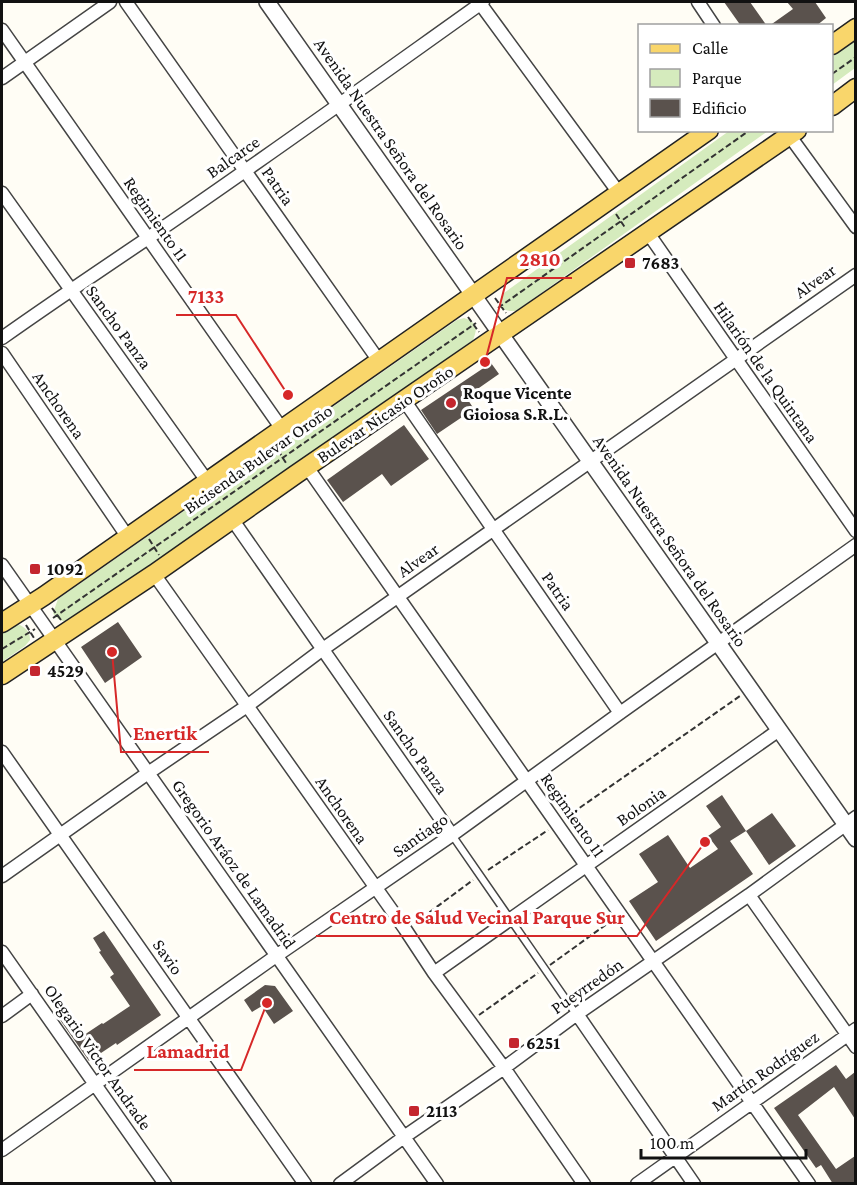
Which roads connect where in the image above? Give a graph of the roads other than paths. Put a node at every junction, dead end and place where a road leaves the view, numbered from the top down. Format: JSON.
{"nodes":[{"id":1,"x":110,"y":2,"type":"edge"},
{"id":2,"x":126,"y":2,"type":"edge"},
{"id":3,"x":267,"y":2,"type":"edge"},
{"id":4,"x":481,"y":2,"type":"edge"},
{"id":5,"x":698,"y":2,"type":"edge"},
{"id":6,"x":713,"y":24,"type":"edge"},
{"id":7,"x":855,"y":28,"type":"edge"},
{"id":8,"x":2,"y":30,"type":"edge"},
{"id":9,"x":833,"y":44,"type":"edge"},
{"id":10,"x":24,"y":62,"type":"junction"},
{"id":11,"x":2,"y":78,"type":"edge"},
{"id":12,"x":855,"y":88,"type":"edge"},
{"id":13,"x":339,"y":104,"type":"junction"},
{"id":14,"x":833,"y":104,"type":"edge"},
{"id":15,"x":706,"y":132,"type":"edge"},
{"id":16,"x":793,"y":133,"type":"edge"},
{"id":17,"x":245,"y":171,"type":"junction"},
{"id":18,"x":2,"y":193,"type":"edge"},
{"id":19,"x":613,"y":198,"type":"junction"},
{"id":20,"x":855,"y":227,"type":"edge"},
{"id":21,"x":641,"y":237,"type":"junction"},
{"id":22,"x":148,"y":238,"type":"junction"},
{"id":23,"x":855,"y":275,"type":"edge"},
{"id":24,"x":70,"y":290,"type":"junction"},
{"id":25,"x":473,"y":295,"type":"junction"},
{"id":26,"x":501,"y":334,"type":"junction"},
{"id":27,"x":2,"y":338,"type":"edge"},
{"id":28,"x":2,"y":353,"type":"edge"},
{"id":29,"x":735,"y":359,"type":"junction"},
{"id":30,"x":379,"y":361,"type":"junction"},
{"id":31,"x":404,"y":400,"type":"junction"},
{"id":32,"x":276,"y":433,"type":"junction"},
{"id":33,"x":590,"y":461,"type":"junction"},
{"id":34,"x":301,"y":471,"type":"junction"},
{"id":35,"x":207,"y":481,"type":"junction"},
{"id":36,"x":232,"y":519,"type":"junction"},
{"id":37,"x":493,"y":529,"type":"junction"},
{"id":38,"x":855,"y":531,"type":"edge"},
{"id":39,"x":134,"y":532,"type":"junction"},
{"id":40,"x":855,"y":544,"type":"edge"},
{"id":41,"x":2,"y":565,"type":"edge"},
{"id":42,"x":160,"y":569,"type":"junction"},
{"id":43,"x":398,"y":596,"type":"junction"},
{"id":44,"x":30,"y":605,"type":"junction"},
{"id":45,"x":2,"y":623,"type":"edge"},
{"id":46,"x":55,"y":640,"type":"junction"},
{"id":47,"x":717,"y":643,"type":"junction"},
{"id":48,"x":323,"y":649,"type":"junction"},
{"id":49,"x":2,"y":675,"type":"edge"},
{"id":50,"x":247,"y":706,"type":"junction"},
{"id":51,"x":620,"y":713,"type":"junction"},
{"id":52,"x":779,"y":730,"type":"junction"},
{"id":53,"x":2,"y":752,"type":"edge"},
{"id":54,"x":148,"y":772,"type":"junction"},
{"id":55,"x":527,"y":781,"type":"junction"},
{"id":56,"x":850,"y":821,"type":"edge"},
{"id":57,"x":59,"y":834,"type":"junction"},
{"id":58,"x":452,"y":835,"type":"junction"},
{"id":59,"x":855,"y":839,"type":"edge"},
{"id":60,"x":586,"y":866,"type":"junction"},
{"id":61,"x":2,"y":876,"type":"edge"},
{"id":62,"x":376,"y":889,"type":"junction"},
{"id":63,"x":749,"y":895,"type":"junction"},
{"id":64,"x":511,"y":919,"type":"junction"},
{"id":65,"x":2,"y":952,"type":"edge"},
{"id":66,"x":276,"y":956,"type":"junction"},
{"id":67,"x":653,"y":962,"type":"junction"},
{"id":68,"x":434,"y":973,"type":"junction"},
{"id":69,"x":32,"y":994,"type":"junction"},
{"id":70,"x":577,"y":1014,"type":"junction"},
{"id":71,"x":2,"y":1016,"type":"edge"},
{"id":72,"x":189,"y":1018,"type":"junction"},
{"id":73,"x":851,"y":1032,"type":"edge"},
{"id":74,"x":855,"y":1047,"type":"edge"},
{"id":75,"x":504,"y":1068,"type":"junction"},
{"id":76,"x":95,"y":1083,"type":"junction"},
{"id":77,"x":752,"y":1102,"type":"junction"},
{"id":78,"x":404,"y":1137,"type":"junction"},
{"id":79,"x":2,"y":1150,"type":"edge"},
{"id":80,"x":676,"y":1157,"type":"junction"},
{"id":81,"x":163,"y":1180,"type":"edge"},
{"id":82,"x":149,"y":1184,"type":"edge"},
{"id":83,"x":305,"y":1184,"type":"edge"},
{"id":84,"x":340,"y":1184,"type":"edge"},
{"id":85,"x":437,"y":1184,"type":"edge"},
{"id":86,"x":584,"y":1184,"type":"edge"},
{"id":87,"x":637,"y":1184,"type":"edge"},
{"id":88,"x":694,"y":1184,"type":"edge"},
{"id":89,"x":809,"y":1184,"type":"edge"}],
"edges":[{"from":1,"to":10,"type":"street"},
{"from":2,"to":17,"type":"street","name":"Patria"},
{"from":3,"to":13,"type":"street","name":"Avenida Nuestra Señora del Rosario"},
{"from":4,"to":13,"type":"street","name":"Balcarce"},
{"from":4,"to":19,"type":"street"},
{"from":5,"to":6,"type":"street"},
{"from":7,"to":9,"type":"main road"},
{"from":8,"to":10,"type":"street","name":"Regimiento 11"},
{"from":10,"to":11,"type":"street"},
{"from":10,"to":22,"type":"street","name":"Regimiento 11"},
{"from":12,"to":14,"type":"main road"},
{"from":13,"to":17,"type":"street","name":"Balcarce"},
{"from":13,"to":25,"type":"street","name":"Avenida Nuestra Señora del Rosario"},
{"from":15,"to":19,"type":"main road"},
{"from":16,"to":20,"type":"street"},
{"from":16,"to":21,"type":"main road","name":"Bulevar Nicasio Oroño"},
{"from":17,"to":22,"type":"street","name":"Balcarce"},
{"from":17,"to":30,"type":"street","name":"Patria"},
{"from":18,"to":24,"type":"street","name":"Sancho Panza"},
{"from":19,"to":25,"type":"main road"},
{"from":21,"to":26,"type":"main road","name":"Bulevar Nicasio Oroño"},
{"from":21,"to":29,"type":"street","name":"Hilarión de la Quintana"},
{"from":22,"to":24,"type":"street","name":"Balcarce"},
{"from":22,"to":32,"type":"street","name":"Regimiento 11"},
{"from":23,"to":29,"type":"street","name":"Alvear"},
{"from":24,"to":27,"type":"street","name":"Balcarce"},
{"from":24,"to":35,"type":"street","name":"Sancho Panza"},
{"from":25,"to":26,"type":"street","name":"Avenida Nuestra Señora del Rosario"},
{"from":25,"to":30,"type":"main road"},
{"from":26,"to":31,"type":"main road","name":"Bulevar Nicasio Oroño"},
{"from":26,"to":33,"type":"street","name":"Avenida Nuestra Señora del Rosario"},
{"from":28,"to":39,"type":"street","name":"Anchorena"},
{"from":29,"to":33,"type":"street","name":"Alvear"},
{"from":29,"to":38,"type":"street","name":"Hilarión de la Quintana"},
{"from":30,"to":32,"type":"main road"},
{"from":31,"to":34,"type":"main road","name":"Bulevar Nicasio Oroño"},
{"from":31,"to":37,"type":"street","name":"Patria"},
{"from":32,"to":35,"type":"main road"},
{"from":33,"to":37,"type":"street","name":"Alvear"},
{"from":33,"to":47,"type":"street","name":"Avenida Nuestra Señora del Rosario"},
{"from":34,"to":36,"type":"main road","name":"Bulevar Nicasio Oroño"},
{"from":34,"to":43,"type":"street","name":"Regimiento 11"},
{"from":35,"to":39,"type":"main road"},
{"from":36,"to":42,"type":"main road","name":"Bulevar Nicasio Oroño"},
{"from":36,"to":48,"type":"street","name":"Sancho Panza"},
{"from":37,"to":43,"type":"street","name":"Alvear"},
{"from":37,"to":51,"type":"street","name":"Patria"},
{"from":39,"to":44,"type":"main road"},
{"from":40,"to":47,"type":"street","name":"Santiago"},
{"from":41,"to":44,"type":"street","name":"Gregorio Aráoz de Lamadrid"},
{"from":42,"to":46,"type":"main road","name":"Bulevar Nicasio Oroño"},
{"from":42,"to":50,"type":"street","name":"Anchorena"},
{"from":43,"to":48,"type":"street","name":"Alvear"},
{"from":43,"to":55,"type":"street","name":"Regimiento 11"},
{"from":44,"to":45,"type":"main road"},
{"from":44,"to":46,"type":"street","name":"Gregorio Aráoz de Lamadrid"},
{"from":46,"to":49,"type":"main road","name":"Bulevar Nicasio Oroño"},
{"from":46,"to":54,"type":"street","name":"Gregorio Aráoz de Lamadrid"},
{"from":47,"to":51,"type":"street","name":"Santiago"},
{"from":47,"to":52,"type":"street","name":"Avenida Nuestra Señora del Rosario"},
{"from":48,"to":50,"type":"street","name":"Alvear"},
{"from":48,"to":58,"type":"street","name":"Sancho Panza"},
{"from":50,"to":54,"type":"street","name":"Alvear"},
{"from":50,"to":62,"type":"street","name":"Anchorena"},
{"from":51,"to":55,"type":"street","name":"Santiago"},
{"from":52,"to":56,"type":"street","name":"Avenida Nuestra Señora del Rosario"},
{"from":52,"to":60,"type":"street","name":"Bolonia"},
{"from":53,"to":57,"type":"street","name":"Savio"},
{"from":54,"to":57,"type":"street","name":"Alvear"},
{"from":54,"to":66,"type":"street","name":"Gregorio Aráoz de Lamadrid"},
{"from":55,"to":58,"type":"street","name":"Santiago"},
{"from":55,"to":60,"type":"street","name":"Regimiento 11"},
{"from":56,"to":59,"type":"street","name":"Avenida Nuestra Señora del Rosario"},
{"from":56,"to":63,"type":"street","name":"Pueyrredón"},
{"from":57,"to":61,"type":"street","name":"Alvear"},
{"from":57,"to":72,"type":"street","name":"Savio"},
{"from":58,"to":62,"type":"street","name":"Santiago"},
{"from":58,"to":64,"type":"lane","name":"Sancho Panza"},
{"from":60,"to":64,"type":"street","name":"Bolonia"},
{"from":60,"to":67,"type":"street","name":"Regimiento 11"},
{"from":62,"to":66,"type":"street","name":"Santiago"},
{"from":62,"to":68,"type":"street","name":"Anchorena"},
{"from":63,"to":67,"type":"street","name":"Pueyrredón"},
{"from":63,"to":73,"type":"street"},
{"from":64,"to":68,"type":"street","name":"Bolonia"},
{"from":64,"to":70,"type":"lane","name":"Sancho Panza"},
{"from":65,"to":69,"type":"street","name":"Olegario Victor Andrade"},
{"from":66,"to":72,"type":"street","name":"Santiago"},
{"from":66,"to":78,"type":"street","name":"Gregorio Aráoz de Lamadrid"},
{"from":67,"to":70,"type":"street","name":"Pueyrredón"},
{"from":67,"to":77,"type":"street","name":"Regimiento 11"},
{"from":68,"to":75,"type":"street","name":"Anchorena"},
{"from":69,"to":71,"type":"street"},
{"from":69,"to":76,"type":"street","name":"Olegario Victor Andrade"},
{"from":70,"to":75,"type":"street","name":"Pueyrredón"},
{"from":70,"to":80,"type":"street","name":"Sancho Panza"},
{"from":72,"to":76,"type":"street","name":"Santiago"},
{"from":72,"to":83,"type":"street","name":"Savio"},
{"from":73,"to":74,"type":"street"},
{"from":73,"to":77,"type":"street","name":"Martín Rodríguez"},
{"from":75,"to":78,"type":"street","name":"Pueyrredón"},
{"from":75,"to":86,"type":"street","name":"Anchorena"},
{"from":76,"to":79,"type":"street","name":"Santiago"},
{"from":76,"to":81,"type":"street","name":"Olegario Victor Andrade"},
{"from":77,"to":80,"type":"street","name":"Martín Rodríguez"},
{"from":77,"to":89,"type":"street","name":"Regimiento 11"},
{"from":78,"to":84,"type":"street","name":"Pueyrredón"},
{"from":78,"to":85,"type":"street","name":"Gregorio Aráoz de Lamadrid"},
{"from":80,"to":87,"type":"street","name":"Martín Rodríguez"},
{"from":80,"to":88,"type":"street","name":"Sancho Panza"},
{"from":81,"to":82,"type":"street"}]}
